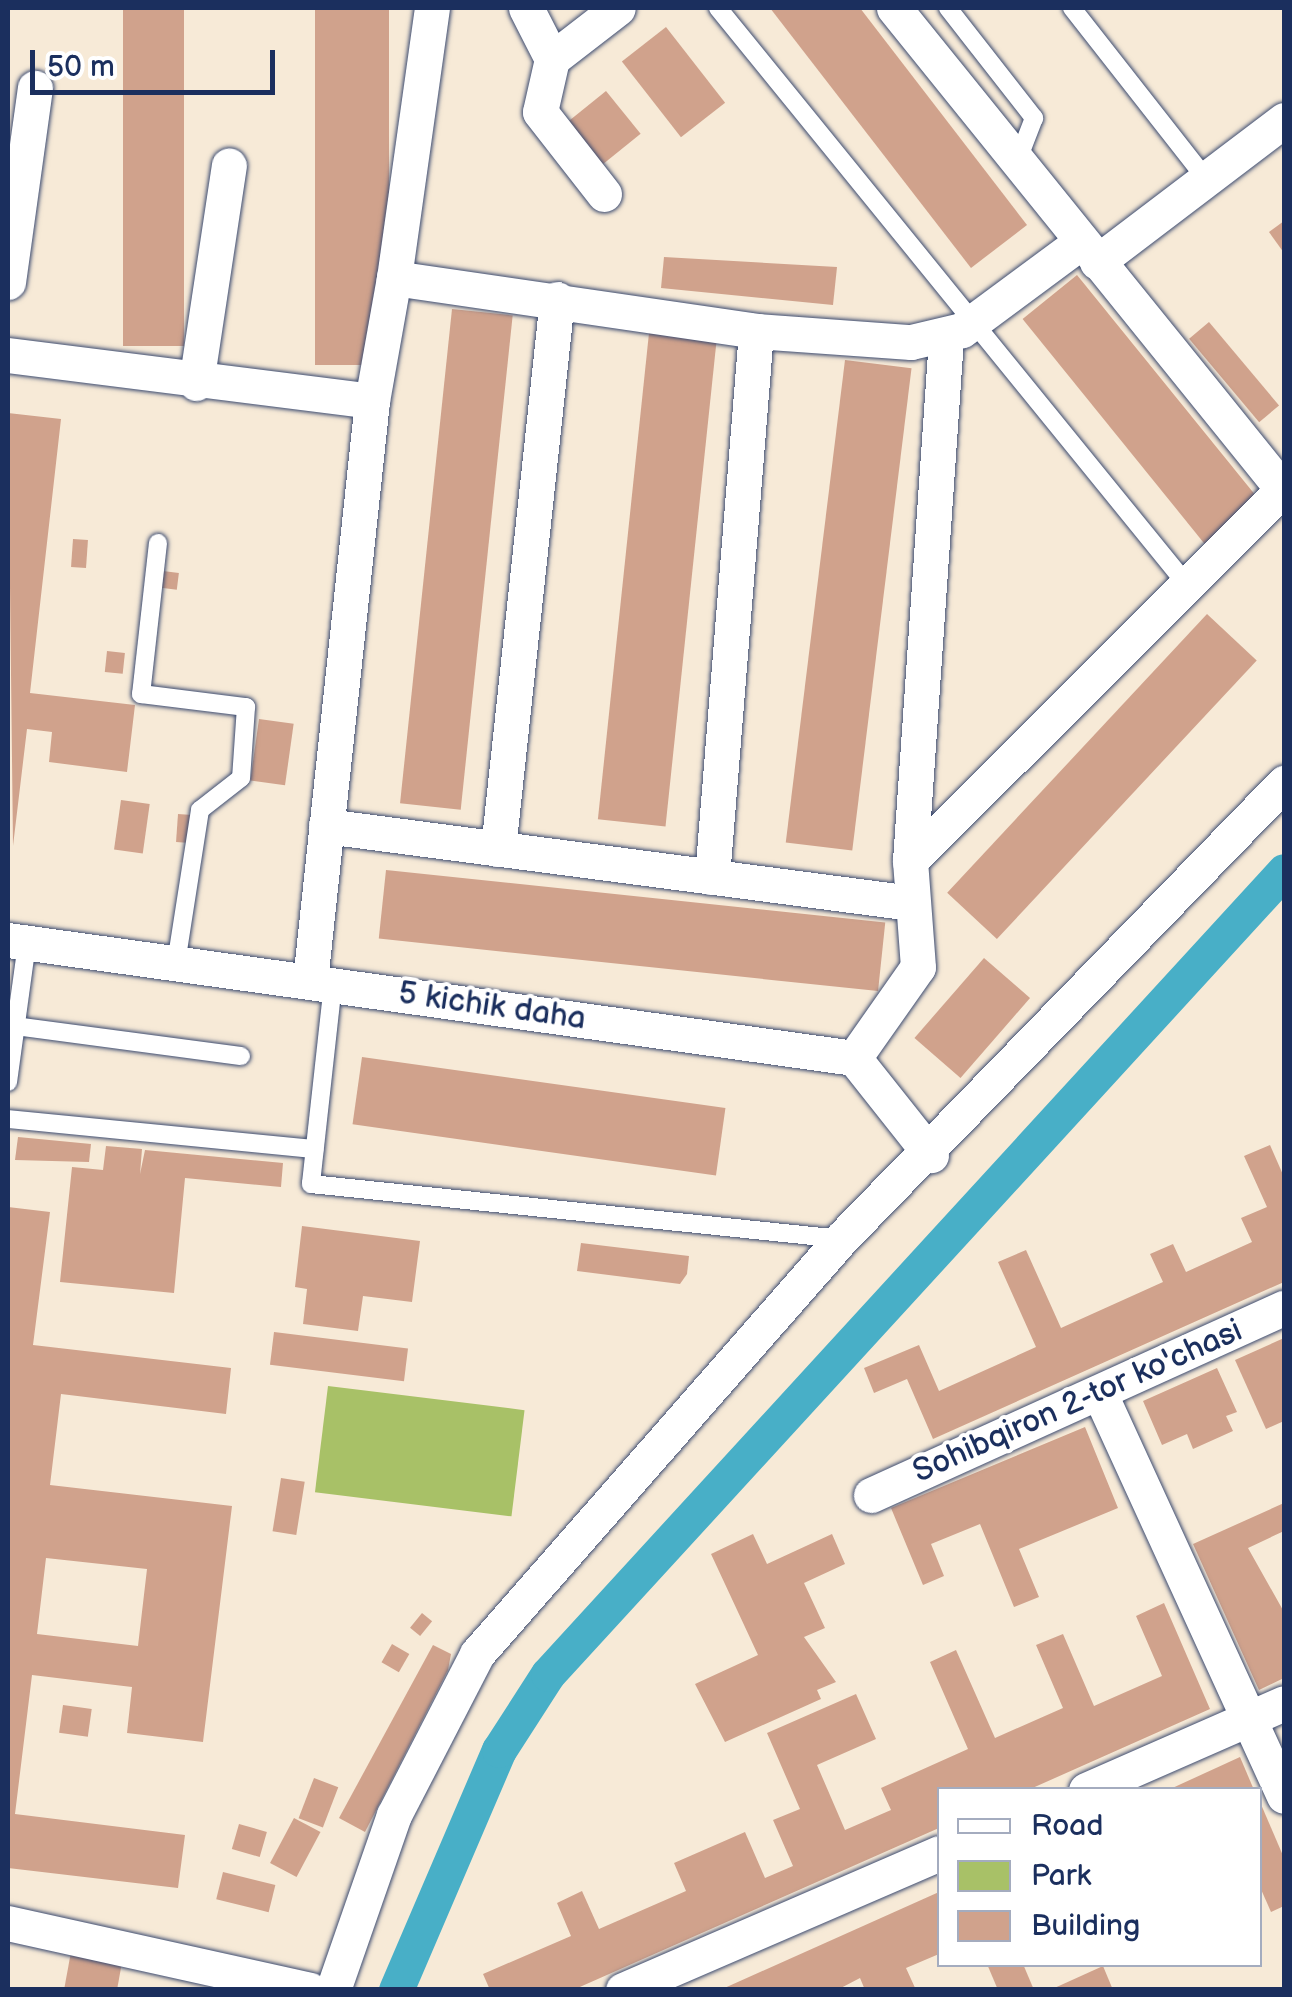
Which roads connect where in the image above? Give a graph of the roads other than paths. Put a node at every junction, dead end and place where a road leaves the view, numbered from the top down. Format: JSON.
{"nodes":[{"id":1,"x":432,"y":8,"type":"edge"},
{"id":2,"x":526,"y":8,"type":"edge"},
{"id":3,"x":618,"y":8,"type":"edge"},
{"id":4,"x":718,"y":8,"type":"edge"},
{"id":5,"x":894,"y":8,"type":"edge"},
{"id":6,"x":948,"y":8,"type":"edge"},
{"id":7,"x":1072,"y":8,"type":"edge"},
{"id":8,"x":552,"y":58,"type":"junction"},
{"id":9,"x":35,"y":88,"type":"dead end"},
{"id":10,"x":1284,"y":120,"type":"edge"},
{"id":11,"x":1017,"y":162,"type":"junction"},
{"id":12,"x":229,"y":165,"type":"dead end"},
{"id":13,"x":1206,"y":179,"type":"junction"},
{"id":14,"x":604,"y":194,"type":"dead end"},
{"id":15,"x":1089,"y":252,"type":"junction"},
{"id":16,"x":394,"y":278,"type":"junction"},
{"id":17,"x":8,"y":282,"type":"edge"},
{"id":18,"x":557,"y":299,"type":"junction"},
{"id":19,"x":977,"y":319,"type":"junction"},
{"id":20,"x":756,"y":331,"type":"junction"},
{"id":21,"x":946,"y":338,"type":"junction"},
{"id":22,"x":8,"y":355,"type":"edge"},
{"id":23,"x":196,"y":383,"type":"junction"},
{"id":24,"x":372,"y":402,"type":"junction"},
{"id":25,"x":1284,"y":490,"type":"edge"},
{"id":26,"x":158,"y":543,"type":"dead end"},
{"id":27,"x":1187,"y":585,"type":"junction"},
{"id":28,"x":1284,"y":783,"type":"edge"},
{"id":29,"x":326,"y":826,"type":"junction"},
{"id":30,"x":498,"y":849,"type":"junction"},
{"id":31,"x":910,"y":861,"type":"junction"},
{"id":32,"x":712,"y":877,"type":"junction"},
{"id":33,"x":912,"y":904,"type":"junction"},
{"id":34,"x":17,"y":941,"type":"edge"},
{"id":35,"x":176,"y":963,"type":"junction"},
{"id":36,"x":322,"y":983,"type":"junction"},
{"id":37,"x":12,"y":1025,"type":"edge"},
{"id":38,"x":242,"y":1056,"type":"dead end"},
{"id":39,"x":854,"y":1058,"type":"junction"},
{"id":40,"x":8,"y":1082,"type":"edge"},
{"id":41,"x":8,"y":1119,"type":"edge"},
{"id":42,"x":316,"y":1148,"type":"junction"},
{"id":43,"x":931,"y":1156,"type":"junction"},
{"id":44,"x":841,"y":1239,"type":"junction"},
{"id":45,"x":1284,"y":1308,"type":"edge"},
{"id":46,"x":1100,"y":1394,"type":"junction"},
{"id":47,"x":871,"y":1496,"type":"dead end"},
{"id":48,"x":1284,"y":1703,"type":"edge"},
{"id":49,"x":1248,"y":1720,"type":"junction"},
{"id":50,"x":1093,"y":1787,"type":"edge"},
{"id":51,"x":1284,"y":1796,"type":"edge"},
{"id":52,"x":937,"y":1854,"type":"edge"},
{"id":53,"x":8,"y":1923,"type":"edge"},
{"id":54,"x":310,"y":1990,"type":"edge"},
{"id":55,"x":333,"y":1990,"type":"edge"},
{"id":56,"x":623,"y":1990,"type":"edge"}],
"edges":[{"from":1,"to":16,"type":"street"},
{"from":2,"to":8,"type":"street"},
{"from":3,"to":8,"type":"street"},
{"from":4,"to":19,"type":"lane"},
{"from":5,"to":11,"type":"street"},
{"from":6,"to":11,"type":"lane"},
{"from":7,"to":13,"type":"lane"},
{"from":8,"to":14,"type":"street"},
{"from":9,"to":17,"type":"street"},
{"from":10,"to":13,"type":"street"},
{"from":11,"to":15,"type":"street"},
{"from":12,"to":23,"type":"street"},
{"from":13,"to":15,"type":"street"},
{"from":15,"to":19,"type":"street"},
{"from":15,"to":25,"type":"street"},
{"from":16,"to":18,"type":"street"},
{"from":16,"to":24,"type":"street"},
{"from":18,"to":20,"type":"street"},
{"from":18,"to":30,"type":"street"},
{"from":19,"to":21,"type":"street"},
{"from":19,"to":27,"type":"lane"},
{"from":20,"to":21,"type":"street"},
{"from":20,"to":32,"type":"street"},
{"from":21,"to":31,"type":"street"},
{"from":22,"to":23,"type":"street"},
{"from":23,"to":24,"type":"street"},
{"from":24,"to":29,"type":"street"},
{"from":25,"to":27,"type":"street"},
{"from":26,"to":35,"type":"lane"},
{"from":27,"to":31,"type":"street"},
{"from":28,"to":43,"type":"street"},
{"from":29,"to":30,"type":"street"},
{"from":29,"to":36,"type":"street"},
{"from":30,"to":32,"type":"street"},
{"from":31,"to":33,"type":"street"},
{"from":32,"to":33,"type":"street"},
{"from":33,"to":39,"type":"street"},
{"from":34,"to":35,"type":"street","name":"5 kichik daha"},
{"from":34,"to":37,"type":"lane"},
{"from":35,"to":36,"type":"street","name":"5 kichik daha"},
{"from":36,"to":39,"type":"street","name":"5 kichik daha"},
{"from":36,"to":42,"type":"lane"},
{"from":37,"to":38,"type":"lane"},
{"from":37,"to":40,"type":"lane"},
{"from":39,"to":43,"type":"street"},
{"from":41,"to":42,"type":"lane"},
{"from":42,"to":44,"type":"lane"},
{"from":43,"to":44,"type":"street"},
{"from":44,"to":55,"type":"street"},
{"from":45,"to":46,"type":"street","name":"Sohibqiron 2-tor ko'chasi"},
{"from":46,"to":47,"type":"street","name":"Sohibqiron 2-tor ko'chasi"},
{"from":46,"to":49,"type":"street"},
{"from":48,"to":49,"type":"street"},
{"from":49,"to":50,"type":"street"},
{"from":49,"to":51,"type":"street"},
{"from":52,"to":56,"type":"street"},
{"from":53,"to":54,"type":"street"}]}
